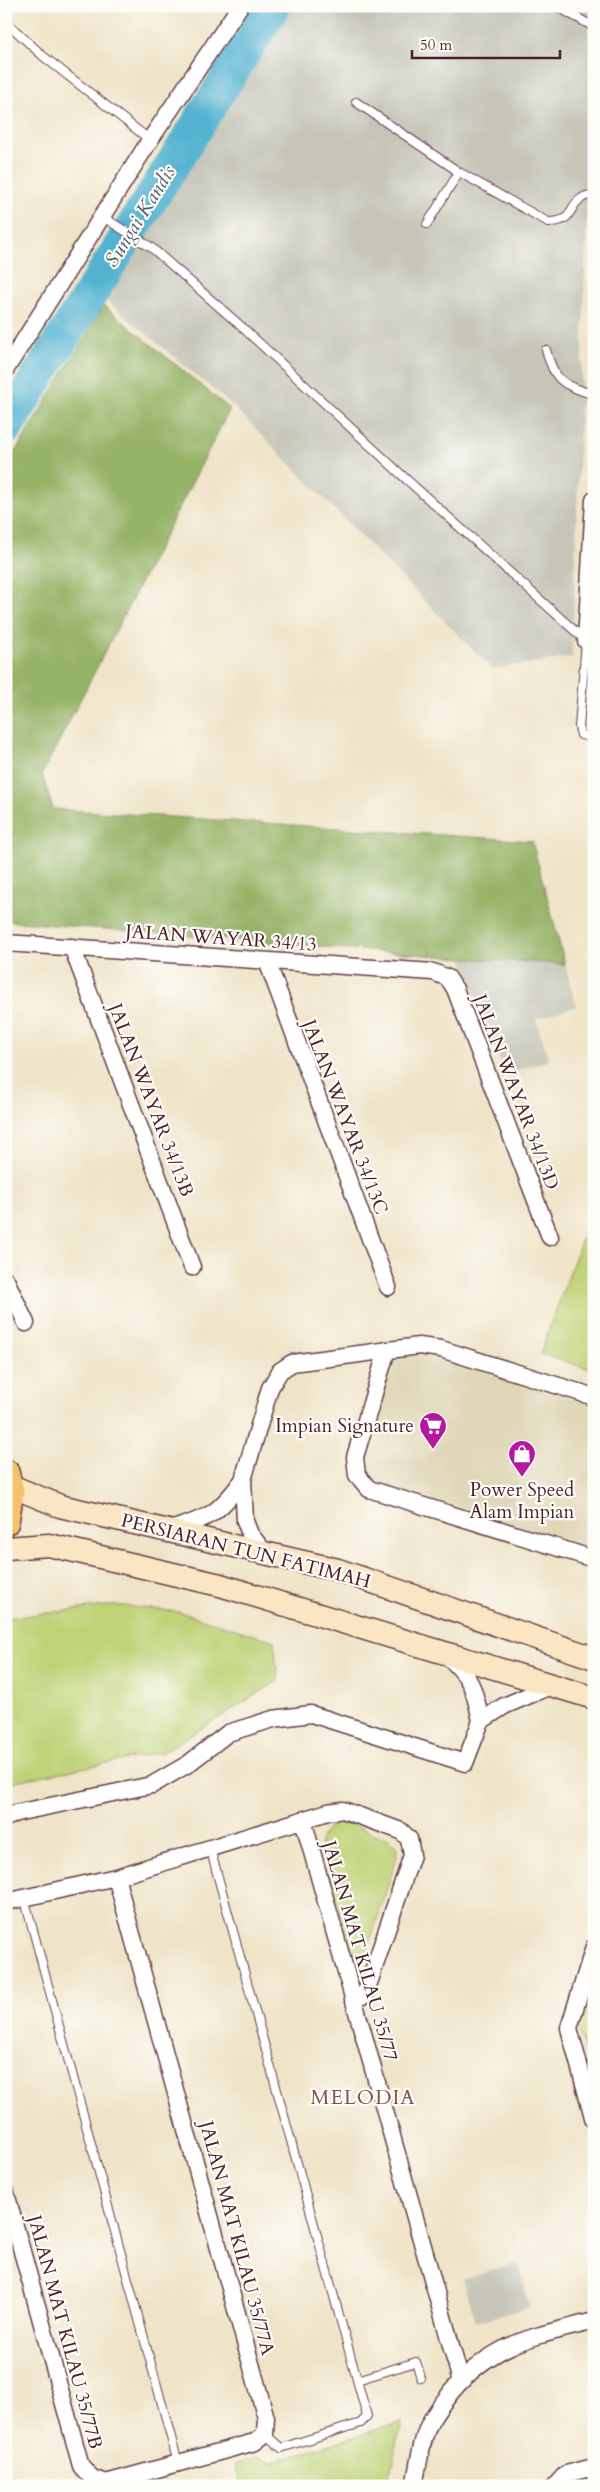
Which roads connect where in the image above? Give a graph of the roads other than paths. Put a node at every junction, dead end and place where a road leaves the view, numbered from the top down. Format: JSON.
{"nodes":[{"id":1,"x":240,"y":6,"type":"edge"},
{"id":2,"x":556,"y":6,"type":"edge"},
{"id":3,"x":6,"y":22,"type":"edge"},
{"id":4,"x":594,"y":27,"type":"edge"},
{"id":5,"x":356,"y":102,"type":"dead end"},
{"id":6,"x":150,"y":140,"type":"junction"},
{"id":7,"x":459,"y":172,"type":"junction"},
{"id":8,"x":594,"y":194,"type":"edge"},
{"id":9,"x":108,"y":220,"type":"junction"},
{"id":10,"x":427,"y":224,"type":"dead end"},
{"id":11,"x":546,"y":350,"type":"dead end"},
{"id":12,"x":6,"y":369,"type":"edge"},
{"id":13,"x":594,"y":395,"type":"edge"},
{"id":14,"x":594,"y":500,"type":"edge"},
{"id":15,"x":586,"y":641,"type":"junction"},
{"id":16,"x":594,"y":738,"type":"edge"},
{"id":17,"x":6,"y":943,"type":"edge"},
{"id":18,"x":72,"y":947,"type":"junction"},
{"id":19,"x":267,"y":961,"type":"junction"},
{"id":20,"x":433,"y":972,"type":"joint"},
{"id":21,"x":550,"y":1237,"type":"dead end"},
{"id":22,"x":192,"y":1267,"type":"dead end"},
{"id":23,"x":6,"y":1280,"type":"edge"},
{"id":24,"x":388,"y":1287,"type":"dead end"},
{"id":25,"x":26,"y":1323,"type":"dead end"},
{"id":26,"x":388,"y":1350,"type":"junction"},
{"id":27,"x":594,"y":1397,"type":"edge"},
{"id":28,"x":8,"y":1479,"type":"edge"},
{"id":29,"x":243,"y":1480,"type":"junction"},
{"id":30,"x":6,"y":1522,"type":"edge"},
{"id":31,"x":170,"y":1530,"type":"junction"},
{"id":32,"x":6,"y":1548,"type":"edge"},
{"id":33,"x":265,"y":1553,"type":"junction"},
{"id":34,"x":594,"y":1559,"type":"edge"},
{"id":35,"x":441,"y":1650,"type":"junction"},
{"id":36,"x":594,"y":1658,"type":"edge"},
{"id":37,"x":553,"y":1685,"type":"junction"},
{"id":38,"x":594,"y":1698,"type":"edge"},
{"id":39,"x":481,"y":1722,"type":"junction"},
{"id":40,"x":6,"y":1818,"type":"edge"},
{"id":41,"x":303,"y":1820,"type":"junction"},
{"id":42,"x":210,"y":1848,"type":"junction"},
{"id":43,"x":116,"y":1877,"type":"junction"},
{"id":44,"x":24,"y":1897,"type":"junction"},
{"id":45,"x":6,"y":1902,"type":"edge"},
{"id":46,"x":594,"y":1947,"type":"edge"},
{"id":47,"x":353,"y":1999,"type":"junction"},
{"id":48,"x":594,"y":2121,"type":"edge"},
{"id":49,"x":6,"y":2193,"type":"edge"},
{"id":50,"x":594,"y":2321,"type":"edge"},
{"id":51,"x":420,"y":2378,"type":"dead end"},
{"id":52,"x":357,"y":2380,"type":"junction"},
{"id":53,"x":461,"y":2381,"type":"junction"},
{"id":54,"x":265,"y":2434,"type":"junction"},
{"id":55,"x":178,"y":2463,"type":"junction"},
{"id":56,"x":594,"y":2467,"type":"edge"},
{"id":57,"x":90,"y":2482,"type":"edge"},
{"id":58,"x":414,"y":2486,"type":"edge"},
{"id":59,"x":555,"y":2486,"type":"edge"}],
"edges":[{"from":1,"to":6,"type":"street"},
{"from":2,"to":4,"type":"lane"},
{"from":3,"to":6,"type":"lane"},
{"from":5,"to":7,"type":"lane"},
{"from":6,"to":9,"type":"street"},
{"from":7,"to":8,"type":"lane"},
{"from":7,"to":10,"type":"lane"},
{"from":9,"to":12,"type":"street"},
{"from":9,"to":15,"type":"lane"},
{"from":11,"to":13,"type":"lane"},
{"from":14,"to":15,"type":"street"},
{"from":15,"to":16,"type":"lane"},
{"from":17,"to":18,"type":"street","name":"JALAN WAYAR 34/13"},
{"from":18,"to":19,"type":"street","name":"JALAN WAYAR 34/13"},
{"from":18,"to":22,"type":"street","name":"JALAN WAYAR 34/13B"},
{"from":19,"to":20,"type":"street","name":"JALAN WAYAR 34/13"},
{"from":19,"to":24,"type":"street","name":"JALAN WAYAR 34/13C"},
{"from":20,"to":21,"type":"street","name":"JALAN WAYAR 34/13D"},
{"from":23,"to":25,"type":"street"},
{"from":26,"to":27,"type":"street"},
{"from":26,"to":29,"type":"street"},
{"from":26,"to":34,"type":"street"},
{"from":28,"to":30,"type":"main road"},
{"from":28,"to":31,"type":"street","name":"PERSIARAN TUN FATIMAH"},
{"from":29,"to":31,"type":"street"},
{"from":29,"to":33,"type":"street"},
{"from":31,"to":33,"type":"street","name":"PERSIARAN TUN FATIMAH"},
{"from":32,"to":35,"type":"street","name":"PERSIARAN TUN FATIMAH"},
{"from":33,"to":36,"type":"street","name":"PERSIARAN TUN FATIMAH"},
{"from":35,"to":37,"type":"street","name":"PERSIARAN TUN FATIMAH"},
{"from":35,"to":39,"type":"street"},
{"from":37,"to":38,"type":"street","name":"PERSIARAN TUN FATIMAH"},
{"from":37,"to":39,"type":"street"},
{"from":39,"to":40,"type":"street"},
{"from":41,"to":42,"type":"street"},
{"from":41,"to":47,"type":"street","name":"JALAN MAT KILAU 35/77"},
{"from":41,"to":47,"type":"street"},
{"from":42,"to":43,"type":"street"},
{"from":42,"to":52,"type":"lane"},
{"from":43,"to":44,"type":"street"},
{"from":43,"to":54,"type":"street","name":"JALAN MAT KILAU 35/77A"},
{"from":44,"to":45,"type":"street"},
{"from":44,"to":55,"type":"lane"},
{"from":46,"to":48,"type":"street"},
{"from":47,"to":53,"type":"street","name":"JALAN MAT KILAU 35/77"},
{"from":49,"to":57,"type":"street","name":"JALAN MAT KILAU 35/77B"},
{"from":50,"to":53,"type":"street"},
{"from":51,"to":52,"type":"lane"},
{"from":52,"to":54,"type":"lane"},
{"from":53,"to":58,"type":"street"},
{"from":54,"to":55,"type":"street"},
{"from":55,"to":57,"type":"street"},
{"from":56,"to":59,"type":"street"}]}
